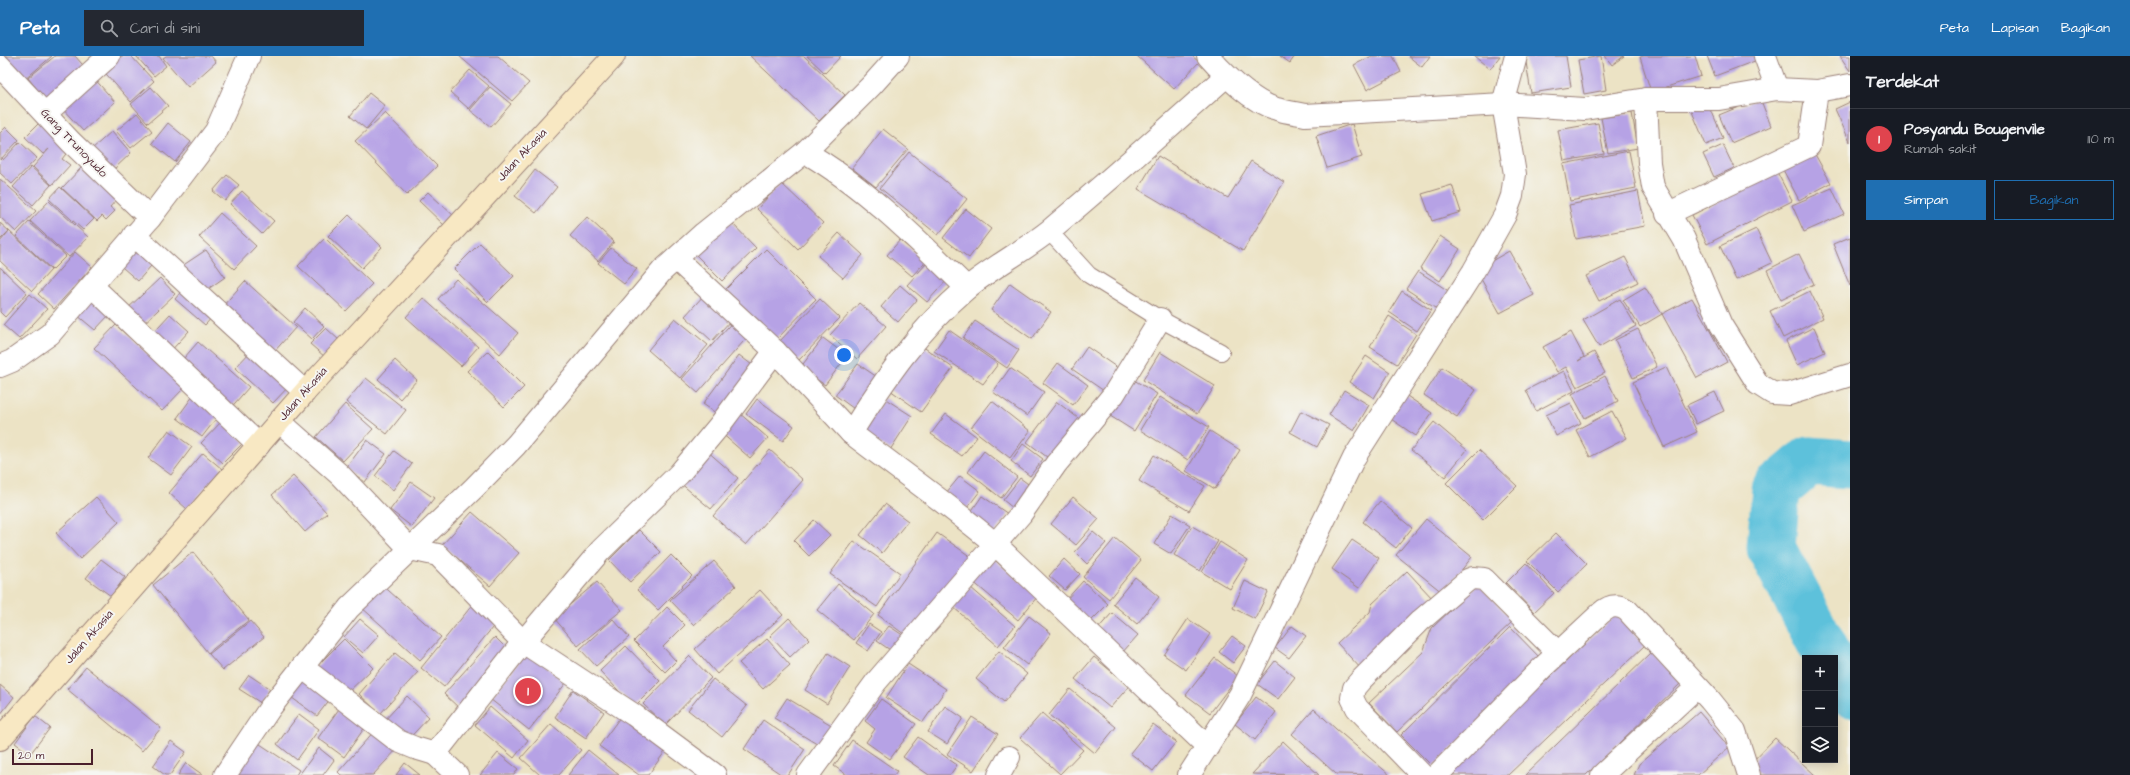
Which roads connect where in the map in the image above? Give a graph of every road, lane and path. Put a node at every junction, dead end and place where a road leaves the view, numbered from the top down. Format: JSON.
{"nodes":[{"id":1,"x":108,"y":56,"type":"edge"},
{"id":2,"x":249,"y":56,"type":"edge"},
{"id":3,"x":614,"y":56,"type":"edge"},
{"id":4,"x":898,"y":56,"type":"edge"},
{"id":5,"x":1208,"y":56,"type":"edge"},
{"id":6,"x":1516,"y":56,"type":"edge"},
{"id":7,"x":1764,"y":56,"type":"edge"},
{"id":8,"x":0,"y":66,"type":"edge"},
{"id":9,"x":1226,"y":76,"type":"junction"},
{"id":10,"x":1850,"y":85,"type":"edge"},
{"id":11,"x":1777,"y":89,"type":"junction"},
{"id":12,"x":1817,"y":91,"type":"junction"},
{"id":13,"x":1646,"y":99,"type":"junction"},
{"id":14,"x":1503,"y":104,"type":"junction"},
{"id":15,"x":46,"y":113,"type":"junction"},
{"id":16,"x":805,"y":152,"type":"junction"},
{"id":17,"x":1667,"y":214,"type":"junction"},
{"id":18,"x":150,"y":218,"type":"junction"},
{"id":19,"x":1049,"y":231,"type":"junction"},
{"id":20,"x":134,"y":235,"type":"junction"},
{"id":21,"x":676,"y":259,"type":"junction"},
{"id":22,"x":92,"y":286,"type":"junction"},
{"id":23,"x":967,"y":288,"type":"junction"},
{"id":24,"x":1160,"y":319,"type":"junction"},
{"id":25,"x":775,"y":351,"type":"junction"},
{"id":26,"x":1220,"y":352,"type":"dead end"},
{"id":27,"x":0,"y":366,"type":"edge"},
{"id":28,"x":1850,"y":375,"type":"edge"},
{"id":29,"x":304,"y":392,"type":"junction"},
{"id":30,"x":279,"y":421,"type":"junction"},
{"id":31,"x":852,"y":433,"type":"junction"},
{"id":32,"x":259,"y":445,"type":"junction"},
{"id":33,"x":994,"y":543,"type":"junction"},
{"id":34,"x":410,"y":549,"type":"junction"},
{"id":35,"x":523,"y":642,"type":"junction"},
{"id":36,"x":1558,"y":653,"type":"junction"},
{"id":37,"x":302,"y":668,"type":"junction"},
{"id":38,"x":1697,"y":687,"type":"junction"},
{"id":39,"x":0,"y":739,"type":"edge"},
{"id":40,"x":1208,"y":747,"type":"junction"},
{"id":41,"x":435,"y":754,"type":"junction"},
{"id":42,"x":225,"y":775,"type":"edge"},
{"id":43,"x":457,"y":775,"type":"edge"},
{"id":44,"x":715,"y":775,"type":"edge"},
{"id":45,"x":808,"y":775,"type":"edge"},
{"id":46,"x":1188,"y":775,"type":"edge"},
{"id":47,"x":1422,"y":775,"type":"edge"},
{"id":48,"x":1437,"y":775,"type":"edge"},
{"id":49,"x":1602,"y":775,"type":"edge"},
{"id":50,"x":1749,"y":775,"type":"edge"}],
"edges":[{"from":1,"to":15,"type":"street"},
{"from":2,"to":18,"type":"street"},
{"from":3,"to":29,"type":"street","name":"Jalan Akasia"},
{"from":4,"to":16,"type":"street"},
{"from":5,"to":9,"type":"street"},
{"from":6,"to":14,"type":"street"},
{"from":7,"to":11,"type":"street"},
{"from":8,"to":15,"type":"street","name":"Gang Trunoyudo"},
{"from":9,"to":14,"type":"street"},
{"from":9,"to":19,"type":"street"},
{"from":10,"to":12,"type":"street"},
{"from":11,"to":12,"type":"street"},
{"from":11,"to":13,"type":"street"},
{"from":12,"to":17,"type":"street"},
{"from":13,"to":14,"type":"street"},
{"from":13,"to":17,"type":"street"},
{"from":14,"to":40,"type":"street"},
{"from":15,"to":18,"type":"street","name":"Gang Trunoyudo"},
{"from":16,"to":21,"type":"street"},
{"from":16,"to":23,"type":"street"},
{"from":17,"to":28,"type":"street"},
{"from":18,"to":20,"type":"street"},
{"from":19,"to":23,"type":"street"},
{"from":19,"to":24,"type":"lane"},
{"from":20,"to":22,"type":"street"},
{"from":20,"to":29,"type":"street"},
{"from":21,"to":25,"type":"street"},
{"from":21,"to":34,"type":"street"},
{"from":22,"to":27,"type":"street"},
{"from":22,"to":32,"type":"street"},
{"from":23,"to":31,"type":"street"},
{"from":24,"to":26,"type":"lane"},
{"from":24,"to":33,"type":"street"},
{"from":25,"to":31,"type":"street"},
{"from":25,"to":35,"type":"street"},
{"from":29,"to":30,"type":"street","name":"Jalan Akasia"},
{"from":30,"to":32,"type":"street","name":"Jalan Akasia"},
{"from":30,"to":34,"type":"street"},
{"from":31,"to":33,"type":"street"},
{"from":32,"to":39,"type":"street","name":"Jalan Akasia"},
{"from":33,"to":40,"type":"street"},
{"from":33,"to":45,"type":"street"},
{"from":34,"to":35,"type":"street"},
{"from":34,"to":37,"type":"street"},
{"from":35,"to":41,"type":"street"},
{"from":35,"to":44,"type":"street"},
{"from":36,"to":38,"type":"street"},
{"from":36,"to":47,"type":"street"},
{"from":36,"to":48,"type":"street"},
{"from":37,"to":41,"type":"street"},
{"from":37,"to":42,"type":"street"},
{"from":38,"to":49,"type":"street"},
{"from":38,"to":50,"type":"street"},
{"from":40,"to":46,"type":"street"},
{"from":41,"to":43,"type":"street"}]}
